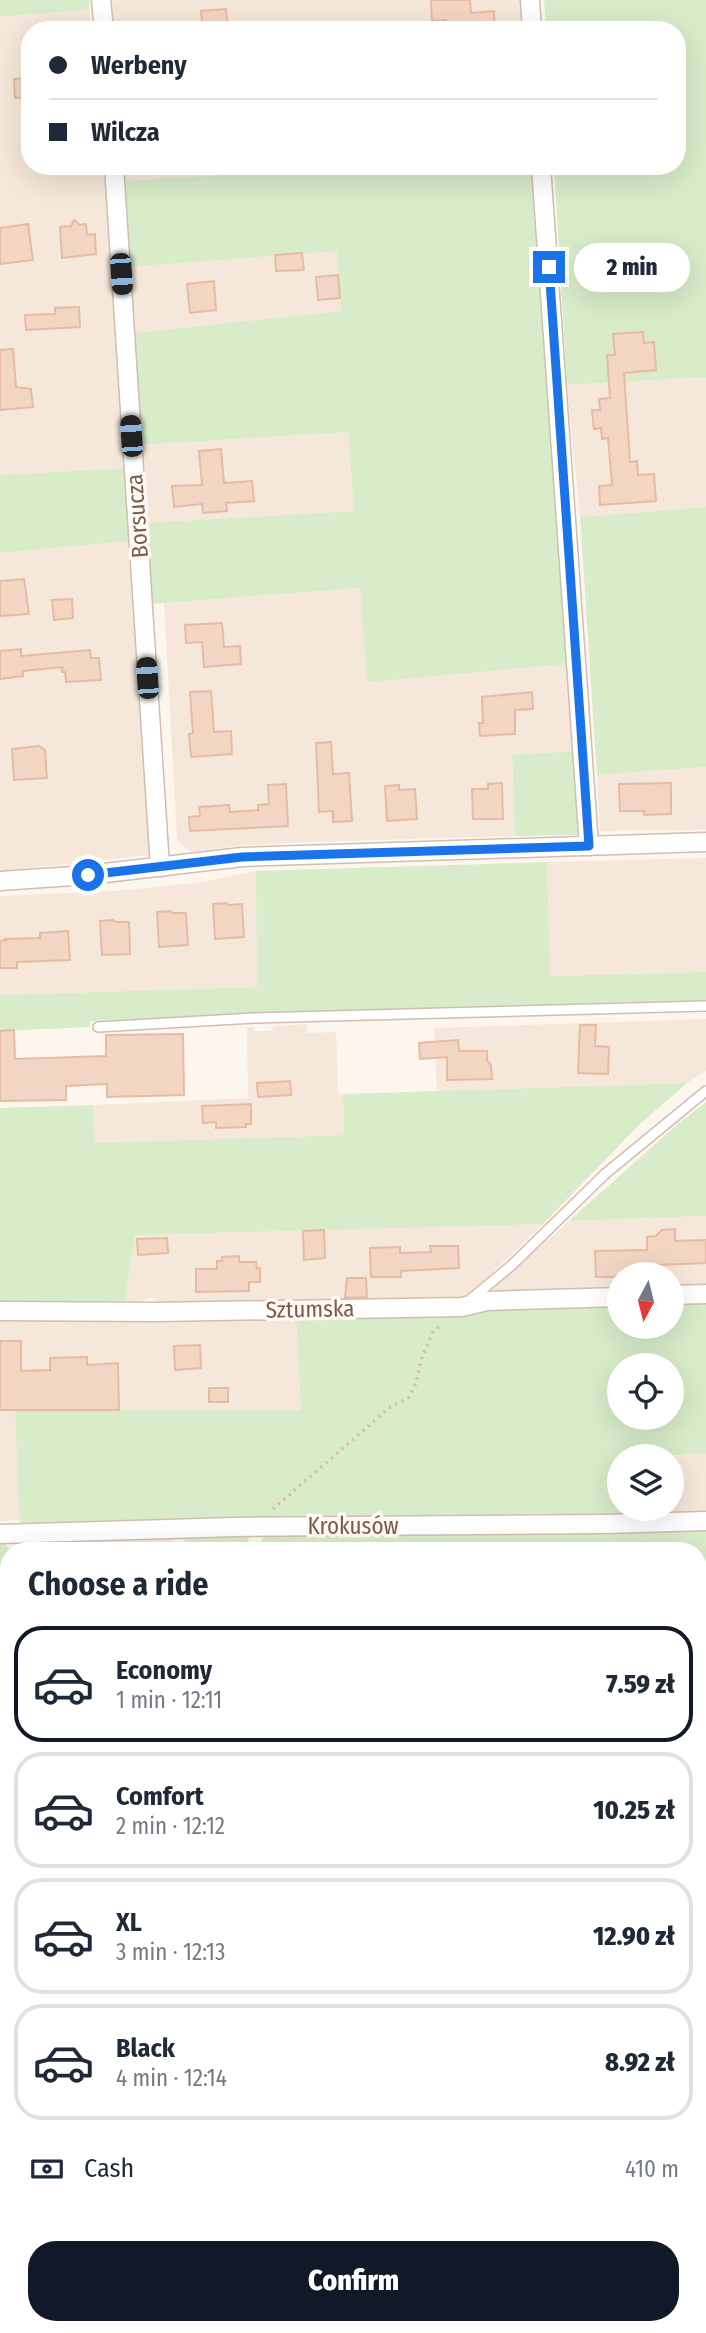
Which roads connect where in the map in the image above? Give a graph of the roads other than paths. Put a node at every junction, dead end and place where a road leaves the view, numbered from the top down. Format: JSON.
{"nodes":[{"id":1,"x":102,"y":0,"type":"edge"},
{"id":2,"x":530,"y":0,"type":"edge"},
{"id":3,"x":103,"y":21,"type":"edge"},
{"id":4,"x":531,"y":21,"type":"edge"},
{"id":5,"x":115,"y":175,"type":"edge"},
{"id":6,"x":542,"y":175,"type":"edge"},
{"id":7,"x":706,"y":842,"type":"edge"},
{"id":8,"x":589,"y":846,"type":"junction"},
{"id":9,"x":160,"y":867,"type":"junction"},
{"id":10,"x":0,"y":881,"type":"edge"},
{"id":11,"x":706,"y":1006,"type":"edge"},
{"id":12,"x":98,"y":1027,"type":"dead end"},
{"id":13,"x":706,"y":1091,"type":"edge"},
{"id":14,"x":706,"y":1294,"type":"edge"},
{"id":15,"x":684,"y":1295,"type":"edge"},
{"id":16,"x":607,"y":1297,"type":"edge"},
{"id":17,"x":462,"y":1307,"type":"junction"},
{"id":18,"x":0,"y":1311,"type":"edge"},
{"id":19,"x":706,"y":1521,"type":"edge"},
{"id":20,"x":0,"y":1534,"type":"edge"}],
"edges":[{"from":1,"to":3,"type":"street"},
{"from":2,"to":4,"type":"street"},
{"from":5,"to":9,"type":"street","name":"Borsucza"},
{"from":6,"to":8,"type":"street"},
{"from":7,"to":8,"type":"street"},
{"from":8,"to":9,"type":"street"},
{"from":9,"to":10,"type":"street"},
{"from":11,"to":12,"type":"lane"},
{"from":13,"to":17,"type":"lane"},
{"from":14,"to":15,"type":"street"},
{"from":16,"to":17,"type":"street","name":"Sztumska"},
{"from":17,"to":18,"type":"street","name":"Sztumska"},
{"from":19,"to":20,"type":"street","name":"Krokusów"}]}
